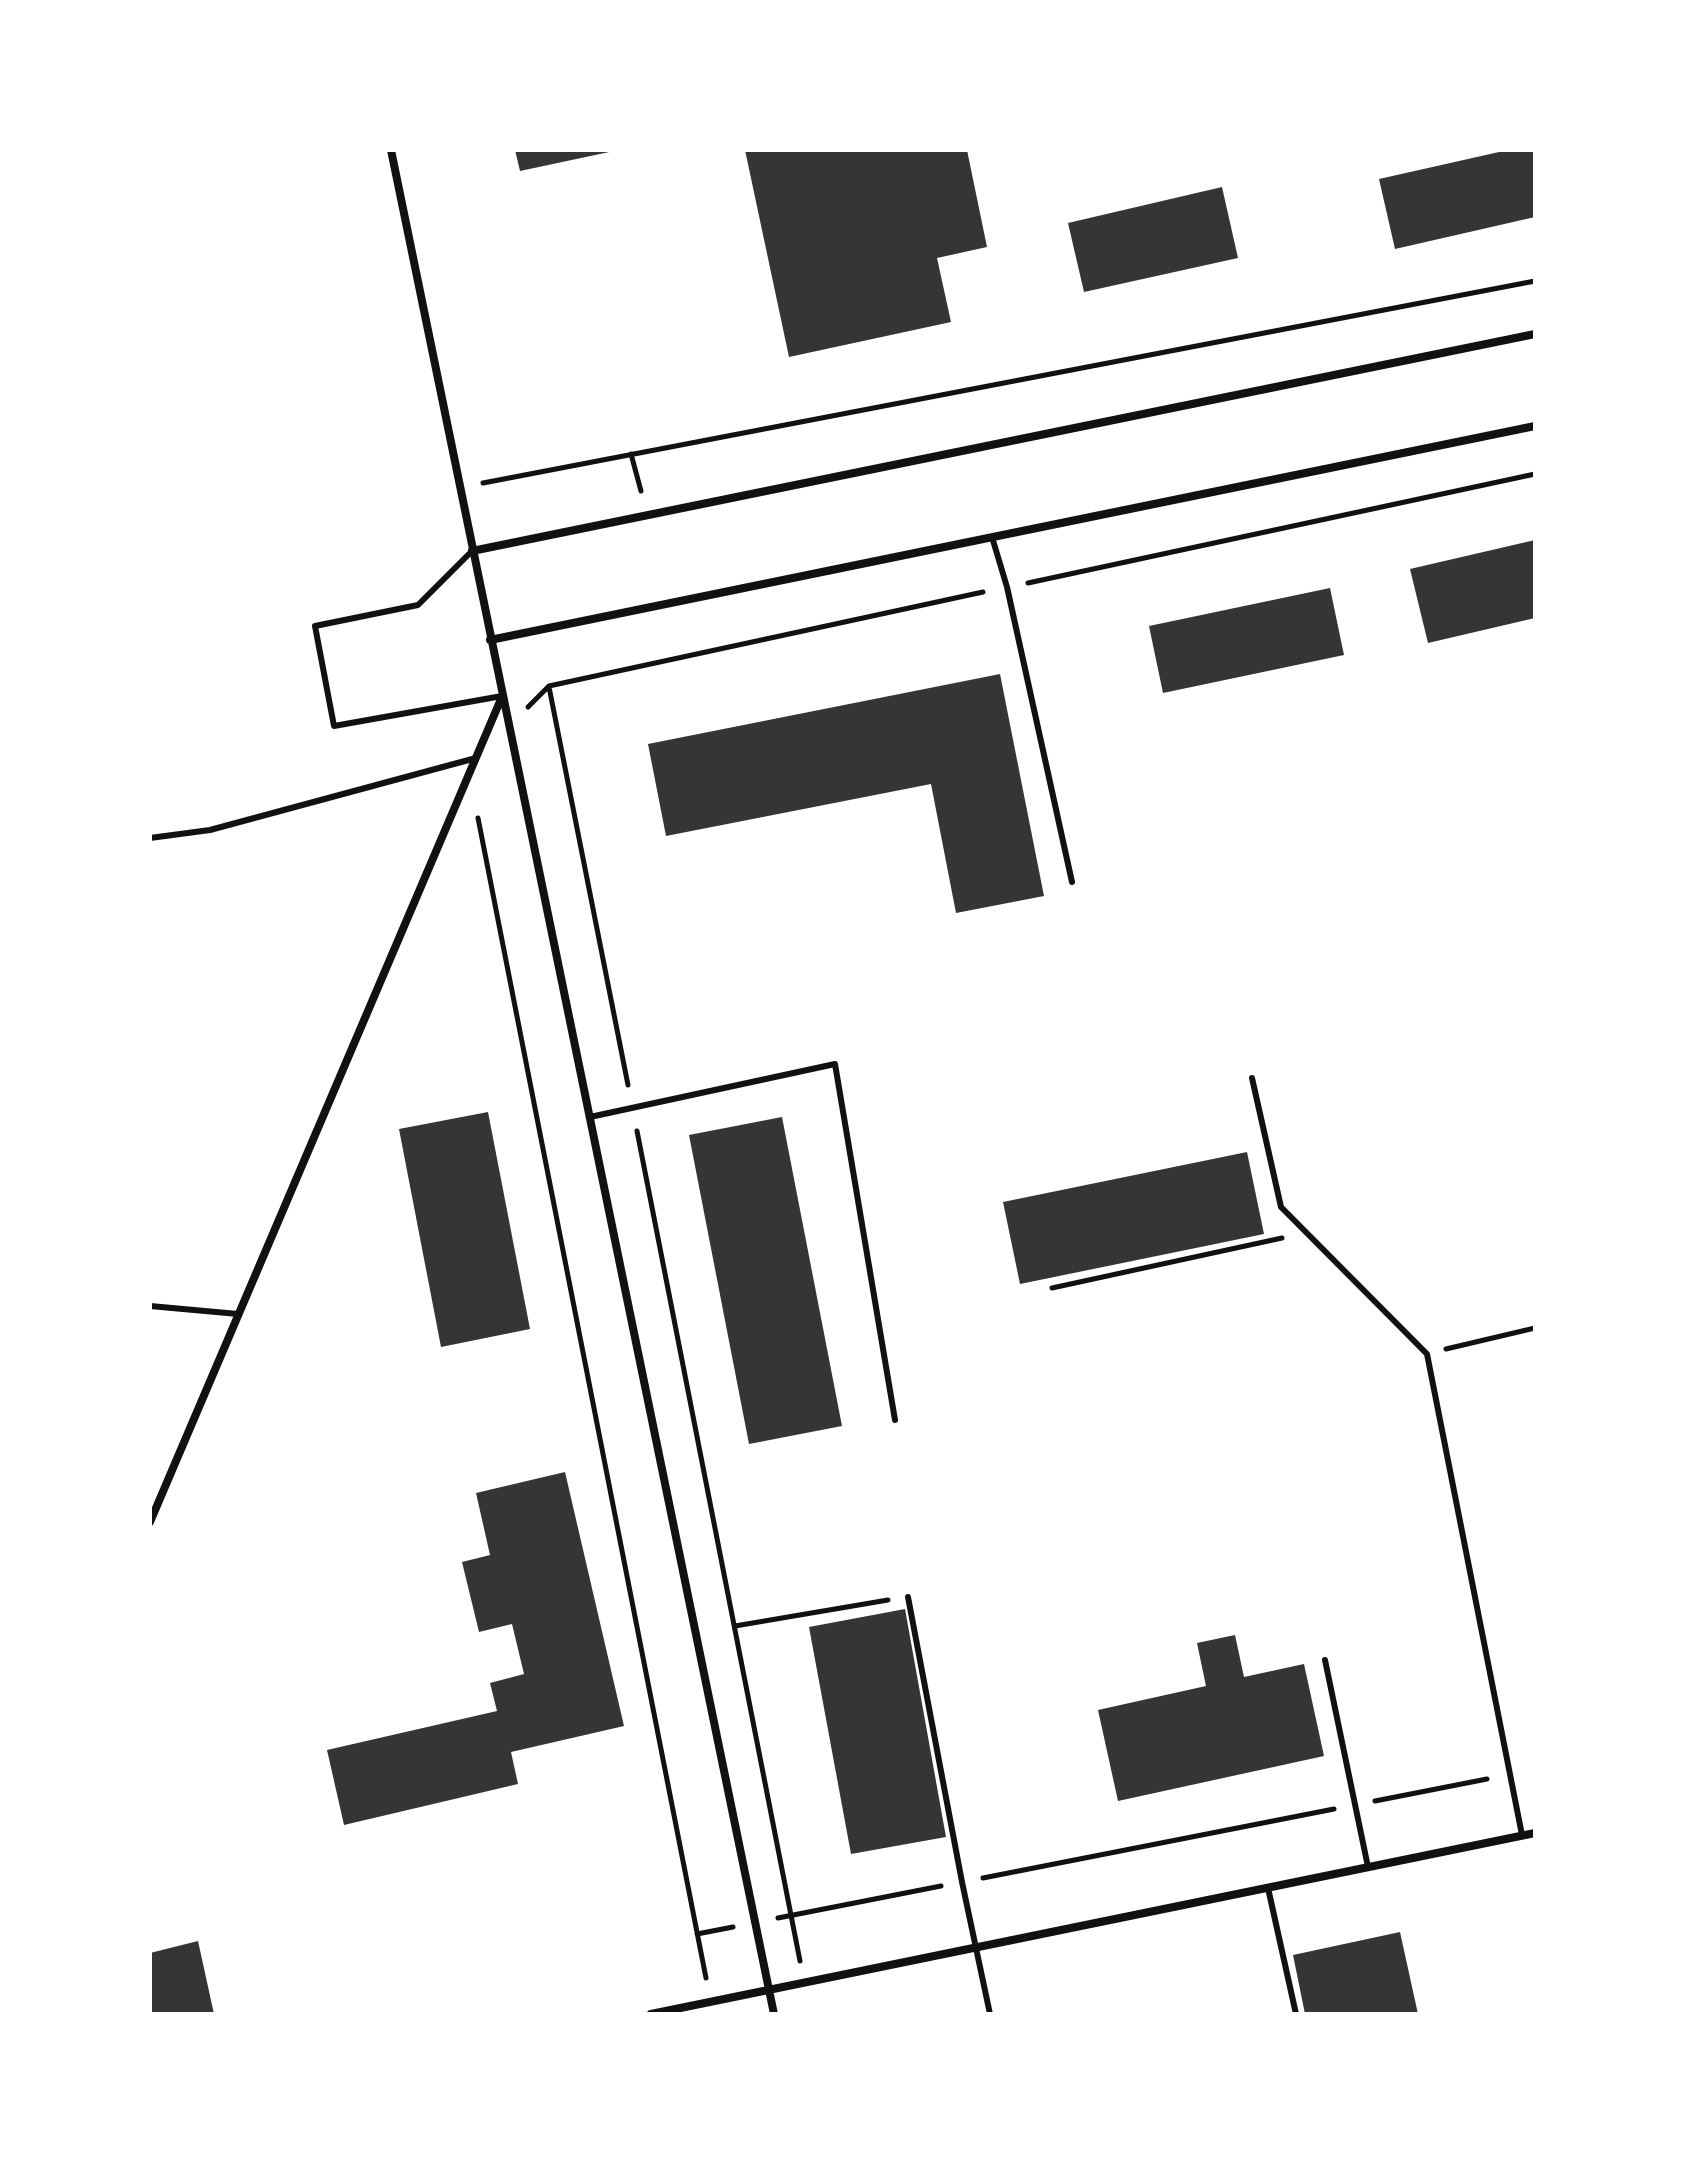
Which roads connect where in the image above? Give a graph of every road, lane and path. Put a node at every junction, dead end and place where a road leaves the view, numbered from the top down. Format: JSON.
{"nodes":[{"id":1,"x":391,"y":150,"type":"edge"},
{"id":2,"x":1535,"y":281,"type":"edge"},
{"id":3,"x":1535,"y":334,"type":"edge"},
{"id":4,"x":1535,"y":426,"type":"edge"},
{"id":5,"x":631,"y":454,"type":"junction"},
{"id":6,"x":1535,"y":474,"type":"edge"},
{"id":7,"x":460,"y":487,"type":"junction"},
{"id":8,"x":642,"y":496,"type":"dead end"},
{"id":9,"x":992,"y":537,"type":"junction"},
{"id":10,"x":472,"y":551,"type":"junction"},
{"id":11,"x":1007,"y":587,"type":"junction"},
{"id":12,"x":490,"y":640,"type":"junction"},
{"id":13,"x":502,"y":696,"type":"junction"},
{"id":14,"x":478,"y":758,"type":"junction"},
{"id":15,"x":469,"y":774,"type":"junction"},
{"id":16,"x":150,"y":838,"type":"edge"},
{"id":17,"x":1072,"y":882,"type":"dead end"},
{"id":18,"x":1252,"y":1078,"type":"dead end"},
{"id":19,"x":633,"y":1108,"type":"junction"},
{"id":20,"x":590,"y":1117,"type":"junction"},
{"id":21,"x":1307,"y":1233,"type":"junction"},
{"id":22,"x":1052,"y":1288,"type":"dead end"},
{"id":23,"x":150,"y":1306,"type":"edge"},
{"id":24,"x":238,"y":1314,"type":"junction"},
{"id":25,"x":1535,"y":1328,"type":"edge"},
{"id":26,"x":1427,"y":1354,"type":"junction"},
{"id":27,"x":895,"y":1420,"type":"dead end"},
{"id":28,"x":150,"y":1522,"type":"edge"},
{"id":29,"x":908,"y":1597,"type":"joint"},
{"id":30,"x":735,"y":1626,"type":"junction"},
{"id":31,"x":1325,"y":1660,"type":"dead end"},
{"id":32,"x":1511,"y":1774,"type":"junction"},
{"id":33,"x":1355,"y":1805,"type":"junction"},
{"id":34,"x":1535,"y":1833,"type":"edge"},
{"id":35,"x":1522,"y":1835,"type":"junction"},
{"id":36,"x":1368,"y":1867,"type":"junction"},
{"id":37,"x":962,"y":1882,"type":"junction"},
{"id":38,"x":1268,"y":1888,"type":"junction"},
{"id":39,"x":975,"y":1947,"type":"junction"},
{"id":40,"x":771,"y":1990,"type":"junction"},
{"id":41,"x":711,"y":2002,"type":"junction"},
{"id":42,"x":651,"y":2014,"type":"edge"},
{"id":43,"x":774,"y":2014,"type":"edge"},
{"id":44,"x":990,"y":2014,"type":"edge"},
{"id":45,"x":1296,"y":2014,"type":"edge"}],
"edges":[{"from":1,"to":7,"type":"street"},
{"from":2,"to":5,"type":"path"},
{"from":3,"to":10,"type":"street"},
{"from":4,"to":9,"type":"street"},
{"from":5,"to":7,"type":"path"},
{"from":5,"to":8,"type":"path"},
{"from":6,"to":11,"type":"path"},
{"from":7,"to":10,"type":"street"},
{"from":9,"to":11,"type":"lane"},
{"from":9,"to":12,"type":"street"},
{"from":10,"to":12,"type":"street"},
{"from":10,"to":13,"type":"lane"},
{"from":11,"to":17,"type":"lane"},
{"from":11,"to":19,"type":"path"},
{"from":12,"to":13,"type":"street"},
{"from":13,"to":14,"type":"street"},
{"from":13,"to":20,"type":"street"},
{"from":14,"to":15,"type":"street"},
{"from":14,"to":16,"type":"lane"},
{"from":15,"to":24,"type":"street"},
{"from":15,"to":41,"type":"path"},
{"from":18,"to":21,"type":"lane"},
{"from":19,"to":20,"type":"lane"},
{"from":19,"to":27,"type":"lane"},
{"from":19,"to":30,"type":"path"},
{"from":20,"to":40,"type":"street"},
{"from":21,"to":22,"type":"path"},
{"from":21,"to":26,"type":"lane"},
{"from":23,"to":24,"type":"lane"},
{"from":24,"to":28,"type":"street"},
{"from":25,"to":26,"type":"path"},
{"from":26,"to":32,"type":"lane"},
{"from":29,"to":30,"type":"path"},
{"from":29,"to":37,"type":"lane"},
{"from":30,"to":37,"type":"path"},
{"from":31,"to":33,"type":"lane"},
{"from":32,"to":33,"type":"path"},
{"from":32,"to":35,"type":"lane"},
{"from":33,"to":36,"type":"lane"},
{"from":33,"to":37,"type":"path"},
{"from":34,"to":35,"type":"street"},
{"from":35,"to":36,"type":"street"},
{"from":36,"to":38,"type":"street"},
{"from":37,"to":39,"type":"lane"},
{"from":38,"to":39,"type":"street"},
{"from":38,"to":45,"type":"lane"},
{"from":39,"to":40,"type":"street"},
{"from":39,"to":44,"type":"lane"},
{"from":40,"to":41,"type":"street"},
{"from":40,"to":43,"type":"street"},
{"from":41,"to":42,"type":"street"}]}
